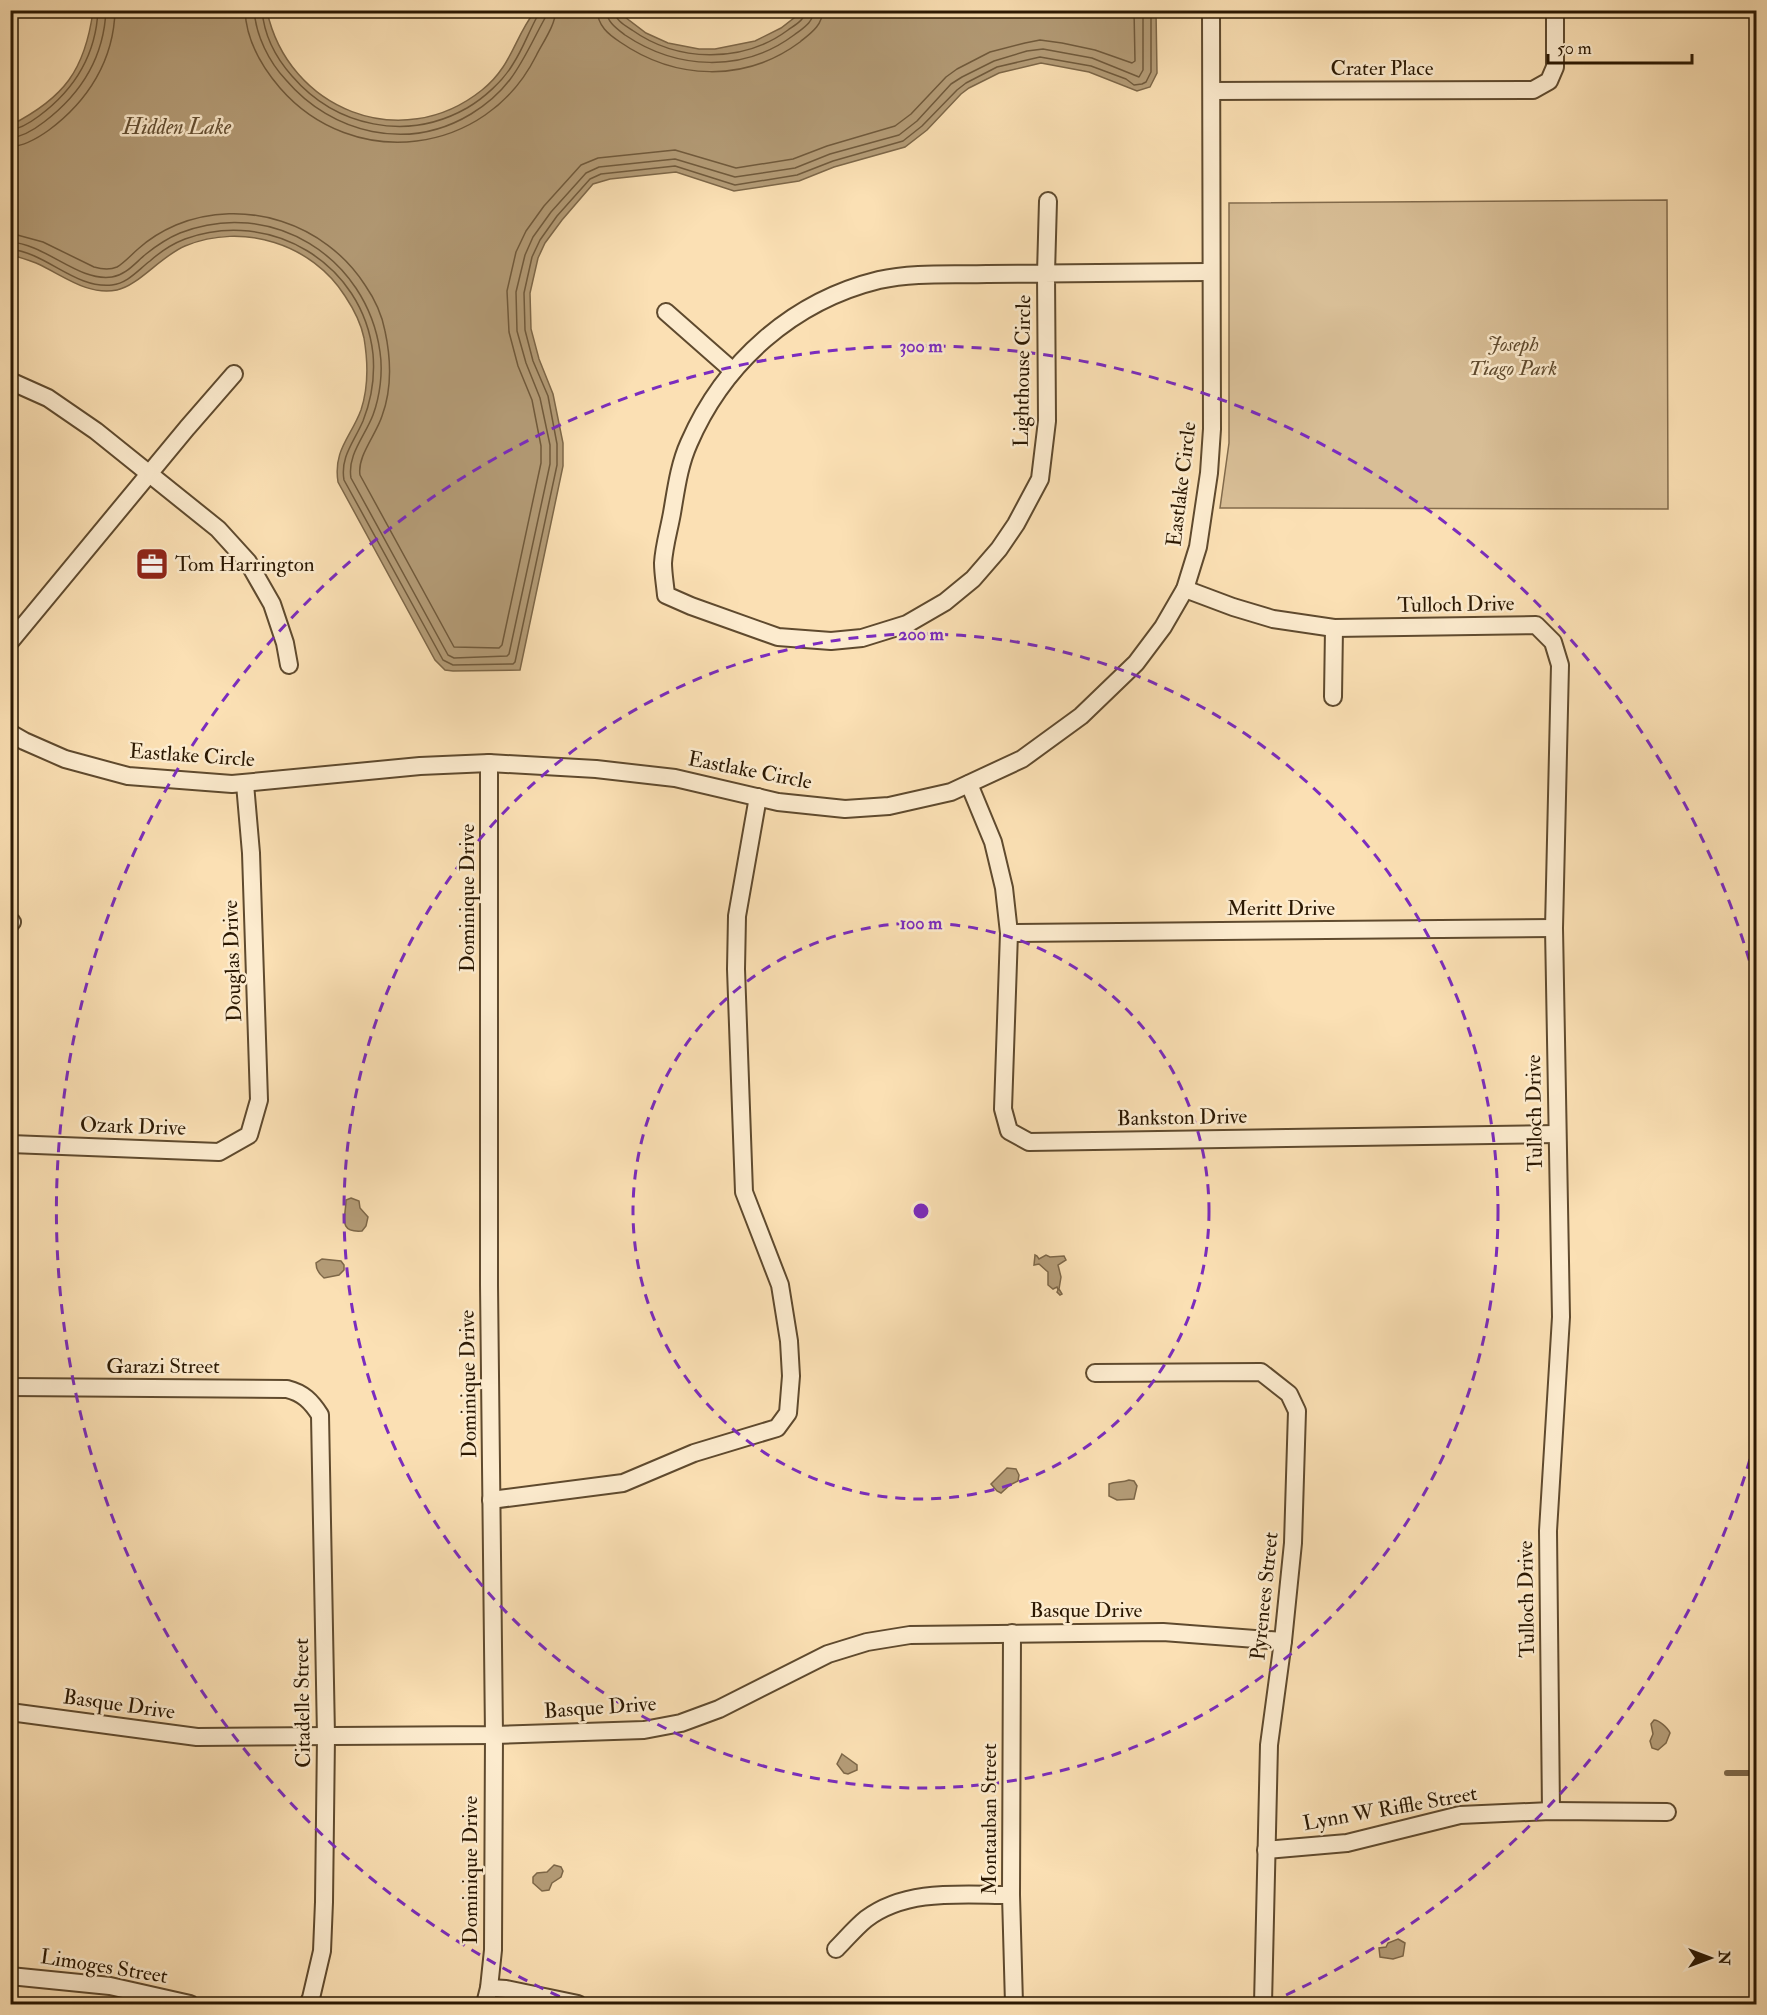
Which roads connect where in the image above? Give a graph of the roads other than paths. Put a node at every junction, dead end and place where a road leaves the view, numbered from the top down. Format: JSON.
{"nodes":[{"id":1,"x":1211,"y":10,"type":"edge"},
{"id":2,"x":1555,"y":10,"type":"edge"},
{"id":3,"x":1212,"y":91,"type":"junction"},
{"id":4,"x":1048,"y":201,"type":"dead end"},
{"id":5,"x":1210,"y":272,"type":"junction"},
{"id":6,"x":1046,"y":273,"type":"junction"},
{"id":7,"x":666,"y":312,"type":"dead end"},
{"id":8,"x":733,"y":370,"type":"junction"},
{"id":9,"x":234,"y":374,"type":"dead end"},
{"id":10,"x":10,"y":381,"type":"edge"},
{"id":11,"x":151,"y":474,"type":"junction"},
{"id":12,"x":1185,"y":589,"type":"junction"},
{"id":13,"x":1334,"y":628,"type":"junction"},
{"id":14,"x":10,"y":642,"type":"edge"},
{"id":15,"x":290,"y":665,"type":"dead end"},
{"id":16,"x":1333,"y":697,"type":"dead end"},
{"id":17,"x":10,"y":733,"type":"edge"},
{"id":18,"x":489,"y":763,"type":"junction"},
{"id":19,"x":245,"y":784,"type":"junction"},
{"id":20,"x":969,"y":784,"type":"junction"},
{"id":21,"x":758,"y":797,"type":"junction"},
{"id":22,"x":1554,"y":928,"type":"junction"},
{"id":23,"x":1008,"y":933,"type":"junction"},
{"id":24,"x":1557,"y":1134,"type":"junction"},
{"id":25,"x":249,"y":1135,"type":"joint"},
{"id":26,"x":10,"y":1144,"type":"edge"},
{"id":27,"x":1095,"y":1373,"type":"dead end"},
{"id":28,"x":10,"y":1387,"type":"edge"},
{"id":29,"x":312,"y":1402,"type":"joint"},
{"id":30,"x":491,"y":1500,"type":"junction"},
{"id":31,"x":1012,"y":1633,"type":"junction"},
{"id":32,"x":1283,"y":1641,"type":"junction"},
{"id":33,"x":10,"y":1712,"type":"edge"},
{"id":34,"x":494,"y":1736,"type":"junction"},
{"id":35,"x":326,"y":1737,"type":"junction"},
{"id":36,"x":1551,"y":1811,"type":"junction"},
{"id":37,"x":1667,"y":1812,"type":"dead end"},
{"id":38,"x":1266,"y":1850,"type":"junction"},
{"id":39,"x":1011,"y":1895,"type":"junction"},
{"id":40,"x":836,"y":1949,"type":"dead end"},
{"id":41,"x":10,"y":1976,"type":"edge"},
{"id":42,"x":487,"y":1996,"type":"edge"},
{"id":43,"x":190,"y":2004,"type":"edge"},
{"id":44,"x":308,"y":2004,"type":"edge"},
{"id":45,"x":578,"y":2004,"type":"edge"},
{"id":46,"x":1014,"y":2004,"type":"edge"},
{"id":47,"x":1263,"y":2004,"type":"edge"}],
"edges":[{"from":1,"to":3,"type":"street","name":"Eastlake Circle"},
{"from":2,"to":3,"type":"street","name":"Crater Place"},
{"from":3,"to":5,"type":"street","name":"Eastlake Circle"},
{"from":4,"to":6,"type":"street"},
{"from":5,"to":6,"type":"street"},
{"from":5,"to":12,"type":"street","name":"Eastlake Circle"},
{"from":6,"to":8,"type":"street","name":"Lighthouse Circle"},
{"from":6,"to":8,"type":"street","name":"Lighthouse Circle"},
{"from":7,"to":8,"type":"street"},
{"from":9,"to":11,"type":"street"},
{"from":10,"to":11,"type":"street"},
{"from":11,"to":14,"type":"street"},
{"from":11,"to":15,"type":"street"},
{"from":12,"to":13,"type":"street","name":"Tulloch Drive"},
{"from":12,"to":20,"type":"street","name":"Eastlake Circle"},
{"from":13,"to":16,"type":"street"},
{"from":13,"to":22,"type":"street","name":"Tulloch Drive"},
{"from":17,"to":19,"type":"street","name":"Eastlake Circle"},
{"from":18,"to":19,"type":"street","name":"Eastlake Circle"},
{"from":18,"to":21,"type":"street","name":"Eastlake Circle"},
{"from":18,"to":30,"type":"street","name":"Dominique Drive"},
{"from":19,"to":25,"type":"street","name":"Douglas Drive"},
{"from":20,"to":21,"type":"street","name":"Eastlake Circle"},
{"from":20,"to":23,"type":"street","name":"Bankston Drive"},
{"from":21,"to":30,"type":"street"},
{"from":22,"to":23,"type":"street","name":"Meritt Drive"},
{"from":22,"to":24,"type":"street","name":"Tulloch Drive"},
{"from":23,"to":24,"type":"street","name":"Bankston Drive"},
{"from":24,"to":36,"type":"street","name":"Tulloch Drive"},
{"from":25,"to":26,"type":"street","name":"Ozark Drive"},
{"from":27,"to":32,"type":"street","name":"Pyrenees Street"},
{"from":28,"to":29,"type":"street","name":"Garazi Street"},
{"from":29,"to":35,"type":"street","name":"Citadelle Street"},
{"from":30,"to":34,"type":"street","name":"Dominique Drive"},
{"from":31,"to":32,"type":"street","name":"Basque Drive"},
{"from":31,"to":34,"type":"street","name":"Basque Drive"},
{"from":31,"to":39,"type":"street","name":"Montauban Street"},
{"from":32,"to":38,"type":"street","name":"Pyrenees Street"},
{"from":33,"to":35,"type":"street","name":"Basque Drive"},
{"from":34,"to":35,"type":"street","name":"Basque Drive"},
{"from":34,"to":42,"type":"street","name":"Dominique Drive"},
{"from":35,"to":44,"type":"street","name":"Citadelle Street"},
{"from":36,"to":37,"type":"street","name":"Lynn W Riffle Street"},
{"from":36,"to":38,"type":"street","name":"Lynn W Riffle Street"},
{"from":38,"to":47,"type":"street","name":"Pyrenees Street"},
{"from":39,"to":40,"type":"street"},
{"from":39,"to":46,"type":"street","name":"Montauban Street"},
{"from":41,"to":43,"type":"street","name":"Limoges Street"},
{"from":42,"to":45,"type":"street"}]}
